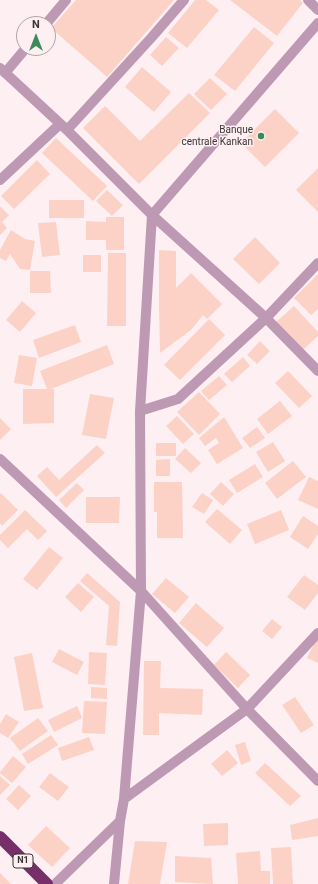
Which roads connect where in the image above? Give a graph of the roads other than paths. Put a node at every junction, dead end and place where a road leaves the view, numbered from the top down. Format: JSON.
{"nodes":[{"id":1,"x":66,"y":0,"type":"edge"},
{"id":2,"x":184,"y":0,"type":"edge"},
{"id":3,"x":308,"y":0,"type":"edge"},
{"id":4,"x":318,"y":10,"type":"edge"},
{"id":5,"x":53,"y":16,"type":"edge"},
{"id":6,"x":318,"y":23,"type":"edge"},
{"id":7,"x":18,"y":56,"type":"edge"},
{"id":8,"x":3,"y":71,"type":"edge"},
{"id":9,"x":64,"y":127,"type":"junction"},
{"id":10,"x":0,"y":180,"type":"edge"},
{"id":11,"x":152,"y":215,"type":"junction"},
{"id":12,"x":318,"y":263,"type":"edge"},
{"id":13,"x":266,"y":318,"type":"junction"},
{"id":14,"x":318,"y":371,"type":"edge"},
{"id":15,"x":140,"y":411,"type":"junction"},
{"id":16,"x":0,"y":459,"type":"edge"},
{"id":17,"x":141,"y":592,"type":"junction"},
{"id":18,"x":318,"y":633,"type":"edge"},
{"id":19,"x":247,"y":709,"type":"junction"},
{"id":20,"x":318,"y":781,"type":"edge"},
{"id":21,"x":124,"y":799,"type":"junction"},
{"id":22,"x":120,"y":821,"type":"junction"},
{"id":23,"x":0,"y":837,"type":"edge"},
{"id":24,"x":47,"y":884,"type":"edge"},
{"id":25,"x":55,"y":884,"type":"edge"},
{"id":26,"x":114,"y":884,"type":"edge"}],
"edges":[{"from":1,"to":5,"type":"street"},
{"from":2,"to":9,"type":"street"},
{"from":3,"to":4,"type":"street"},
{"from":6,"to":11,"type":"street"},
{"from":7,"to":8,"type":"street"},
{"from":8,"to":9,"type":"street"},
{"from":9,"to":10,"type":"street"},
{"from":9,"to":11,"type":"street"},
{"from":11,"to":13,"type":"street"},
{"from":11,"to":15,"type":"street"},
{"from":12,"to":13,"type":"street"},
{"from":13,"to":14,"type":"street"},
{"from":13,"to":15,"type":"street"},
{"from":15,"to":17,"type":"street"},
{"from":16,"to":17,"type":"street"},
{"from":17,"to":19,"type":"street"},
{"from":17,"to":21,"type":"street"},
{"from":18,"to":19,"type":"street"},
{"from":19,"to":20,"type":"street"},
{"from":19,"to":21,"type":"street"},
{"from":21,"to":22,"type":"street"},
{"from":22,"to":25,"type":"street"},
{"from":22,"to":26,"type":"street"},
{"from":23,"to":24,"type":"highway","number":"N1"}]}
